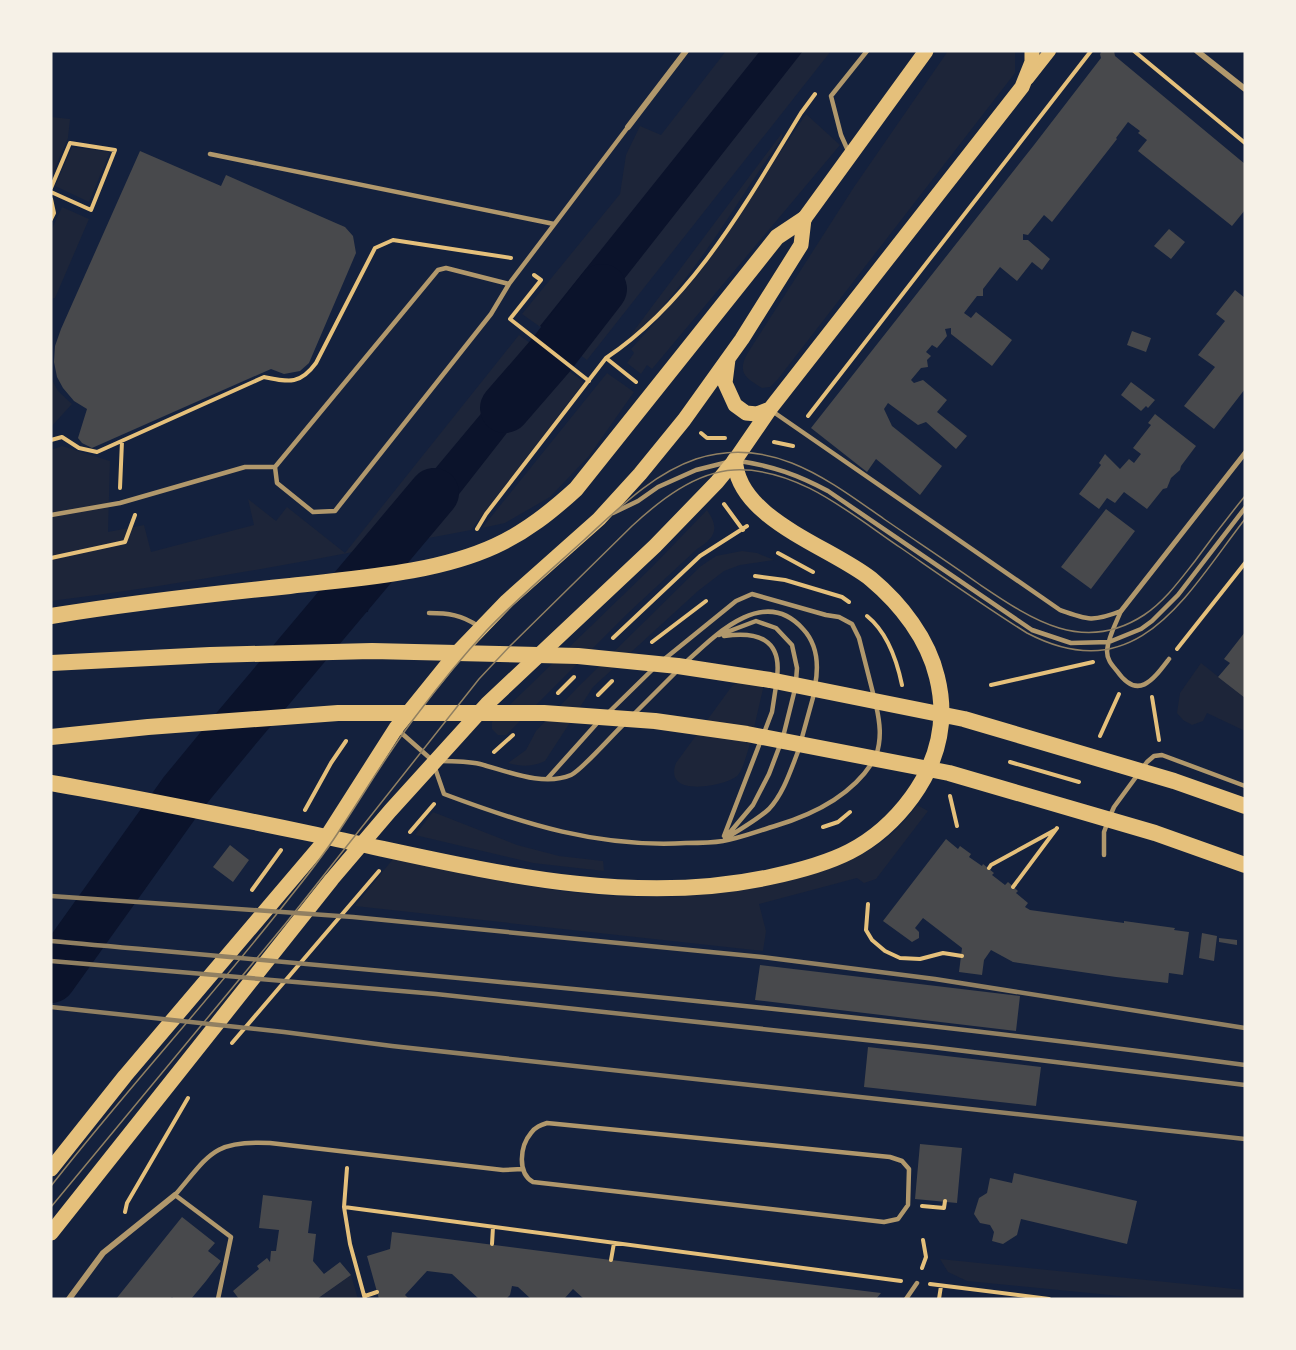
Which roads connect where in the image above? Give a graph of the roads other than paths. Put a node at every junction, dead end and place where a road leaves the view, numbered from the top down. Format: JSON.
{"nodes":[{"id":1,"x":686,"y":51,"type":"edge"},
{"id":2,"x":867,"y":51,"type":"edge"},
{"id":3,"x":926,"y":51,"type":"edge"},
{"id":4,"x":1032,"y":51,"type":"edge"},
{"id":5,"x":1050,"y":51,"type":"edge"},
{"id":6,"x":1197,"y":51,"type":"edge"},
{"id":7,"x":1022,"y":87,"type":"junction"},
{"id":8,"x":1245,"y":89,"type":"edge"},
{"id":9,"x":628,"y":127,"type":"joint"},
{"id":10,"x":210,"y":154,"type":"dead end"},
{"id":11,"x":849,"y":155,"type":"junction"},
{"id":12,"x":804,"y":219,"type":"junction"},
{"id":13,"x":554,"y":224,"type":"junction"},
{"id":14,"x":508,"y":284,"type":"junction"},
{"id":15,"x":728,"y":358,"type":"junction"},
{"id":16,"x":770,"y":409,"type":"junction"},
{"id":17,"x":1245,"y":453,"type":"edge"},
{"id":18,"x":735,"y":460,"type":"junction"},
{"id":19,"x":274,"y":467,"type":"junction"},
{"id":20,"x":1245,"y":508,"type":"edge"},
{"id":21,"x":51,"y":515,"type":"edge"},
{"id":22,"x":599,"y":519,"type":"junction"},
{"id":23,"x":1121,"y":611,"type":"junction"},
{"id":24,"x":429,"y":613,"type":"dead end"},
{"id":25,"x":51,"y":616,"type":"edge"},
{"id":26,"x":480,"y":627,"type":"junction"},
{"id":27,"x":712,"y":637,"type":"junction"},
{"id":28,"x":1108,"y":642,"type":"junction"},
{"id":29,"x":1169,"y":659,"type":"road end"},
{"id":30,"x":51,"y":663,"type":"edge"},
{"id":31,"x":396,"y":728,"type":"junction"},
{"id":32,"x":51,"y":737,"type":"edge"},
{"id":33,"x":434,"y":761,"type":"junction"},
{"id":34,"x":547,"y":779,"type":"junction"},
{"id":35,"x":51,"y":783,"type":"edge"},
{"id":36,"x":1245,"y":786,"type":"edge"},
{"id":37,"x":1245,"y":806,"type":"edge"},
{"id":38,"x":722,"y":841,"type":"junction"},
{"id":39,"x":1104,"y":855,"type":"dead end"},
{"id":40,"x":1245,"y":865,"type":"edge"},
{"id":41,"x":522,"y":1168,"type":"junction"},
{"id":42,"x":51,"y":1169,"type":"edge"},
{"id":43,"x":175,"y":1195,"type":"junction"},
{"id":44,"x":51,"y":1233,"type":"edge"},
{"id":45,"x":917,"y":1283,"type":"road end"},
{"id":46,"x":69,"y":1299,"type":"edge"},
{"id":47,"x":218,"y":1299,"type":"edge"},
{"id":48,"x":906,"y":1299,"type":"edge"}],
"edges":[{"from":1,"to":9,"type":"street"},
{"from":2,"to":11,"type":"lane"},
{"from":3,"to":11,"type":"main road"},
{"from":4,"to":7,"type":"main road"},
{"from":5,"to":7,"type":"main road"},
{"from":6,"to":8,"type":"street"},
{"from":7,"to":16,"type":"main road"},
{"from":9,"to":13,"type":"lane"},
{"from":10,"to":13,"type":"lane"},
{"from":11,"to":12,"type":"main road"},
{"from":12,"to":15,"type":"main road"},
{"from":12,"to":25,"type":"highway"},
{"from":13,"to":14,"type":"lane"},
{"from":14,"to":19,"type":"lane"},
{"from":14,"to":19,"type":"lane"},
{"from":15,"to":16,"type":"main road"},
{"from":15,"to":22,"type":"main road"},
{"from":16,"to":18,"type":"main road"},
{"from":16,"to":23,"type":"lane"},
{"from":17,"to":23,"type":"street"},
{"from":18,"to":22,"type":"lane"},
{"from":18,"to":28,"type":"lane"},
{"from":18,"to":33,"type":"main road"},
{"from":18,"to":35,"type":"highway"},
{"from":19,"to":21,"type":"lane"},
{"from":20,"to":28,"type":"lane"},
{"from":22,"to":26,"type":"main road"},
{"from":23,"to":28,"type":"lane"},
{"from":24,"to":26,"type":"lane"},
{"from":26,"to":31,"type":"main road"},
{"from":27,"to":34,"type":"lane"},
{"from":27,"to":38,"type":"lane"},
{"from":27,"to":38,"type":"lane"},
{"from":27,"to":38,"type":"lane"},
{"from":28,"to":29,"type":"lane"},
{"from":30,"to":37,"type":"highway"},
{"from":31,"to":33,"type":"lane"},
{"from":31,"to":42,"type":"main road"},
{"from":32,"to":40,"type":"highway"},
{"from":33,"to":34,"type":"lane"},
{"from":33,"to":38,"type":"lane"},
{"from":33,"to":44,"type":"main road"},
{"from":34,"to":38,"type":"lane"},
{"from":36,"to":39,"type":"lane"},
{"from":41,"to":41,"type":"lane"},
{"from":41,"to":43,"type":"lane"},
{"from":43,"to":46,"type":"street"},
{"from":43,"to":47,"type":"lane"},
{"from":45,"to":48,"type":"lane"}]}
